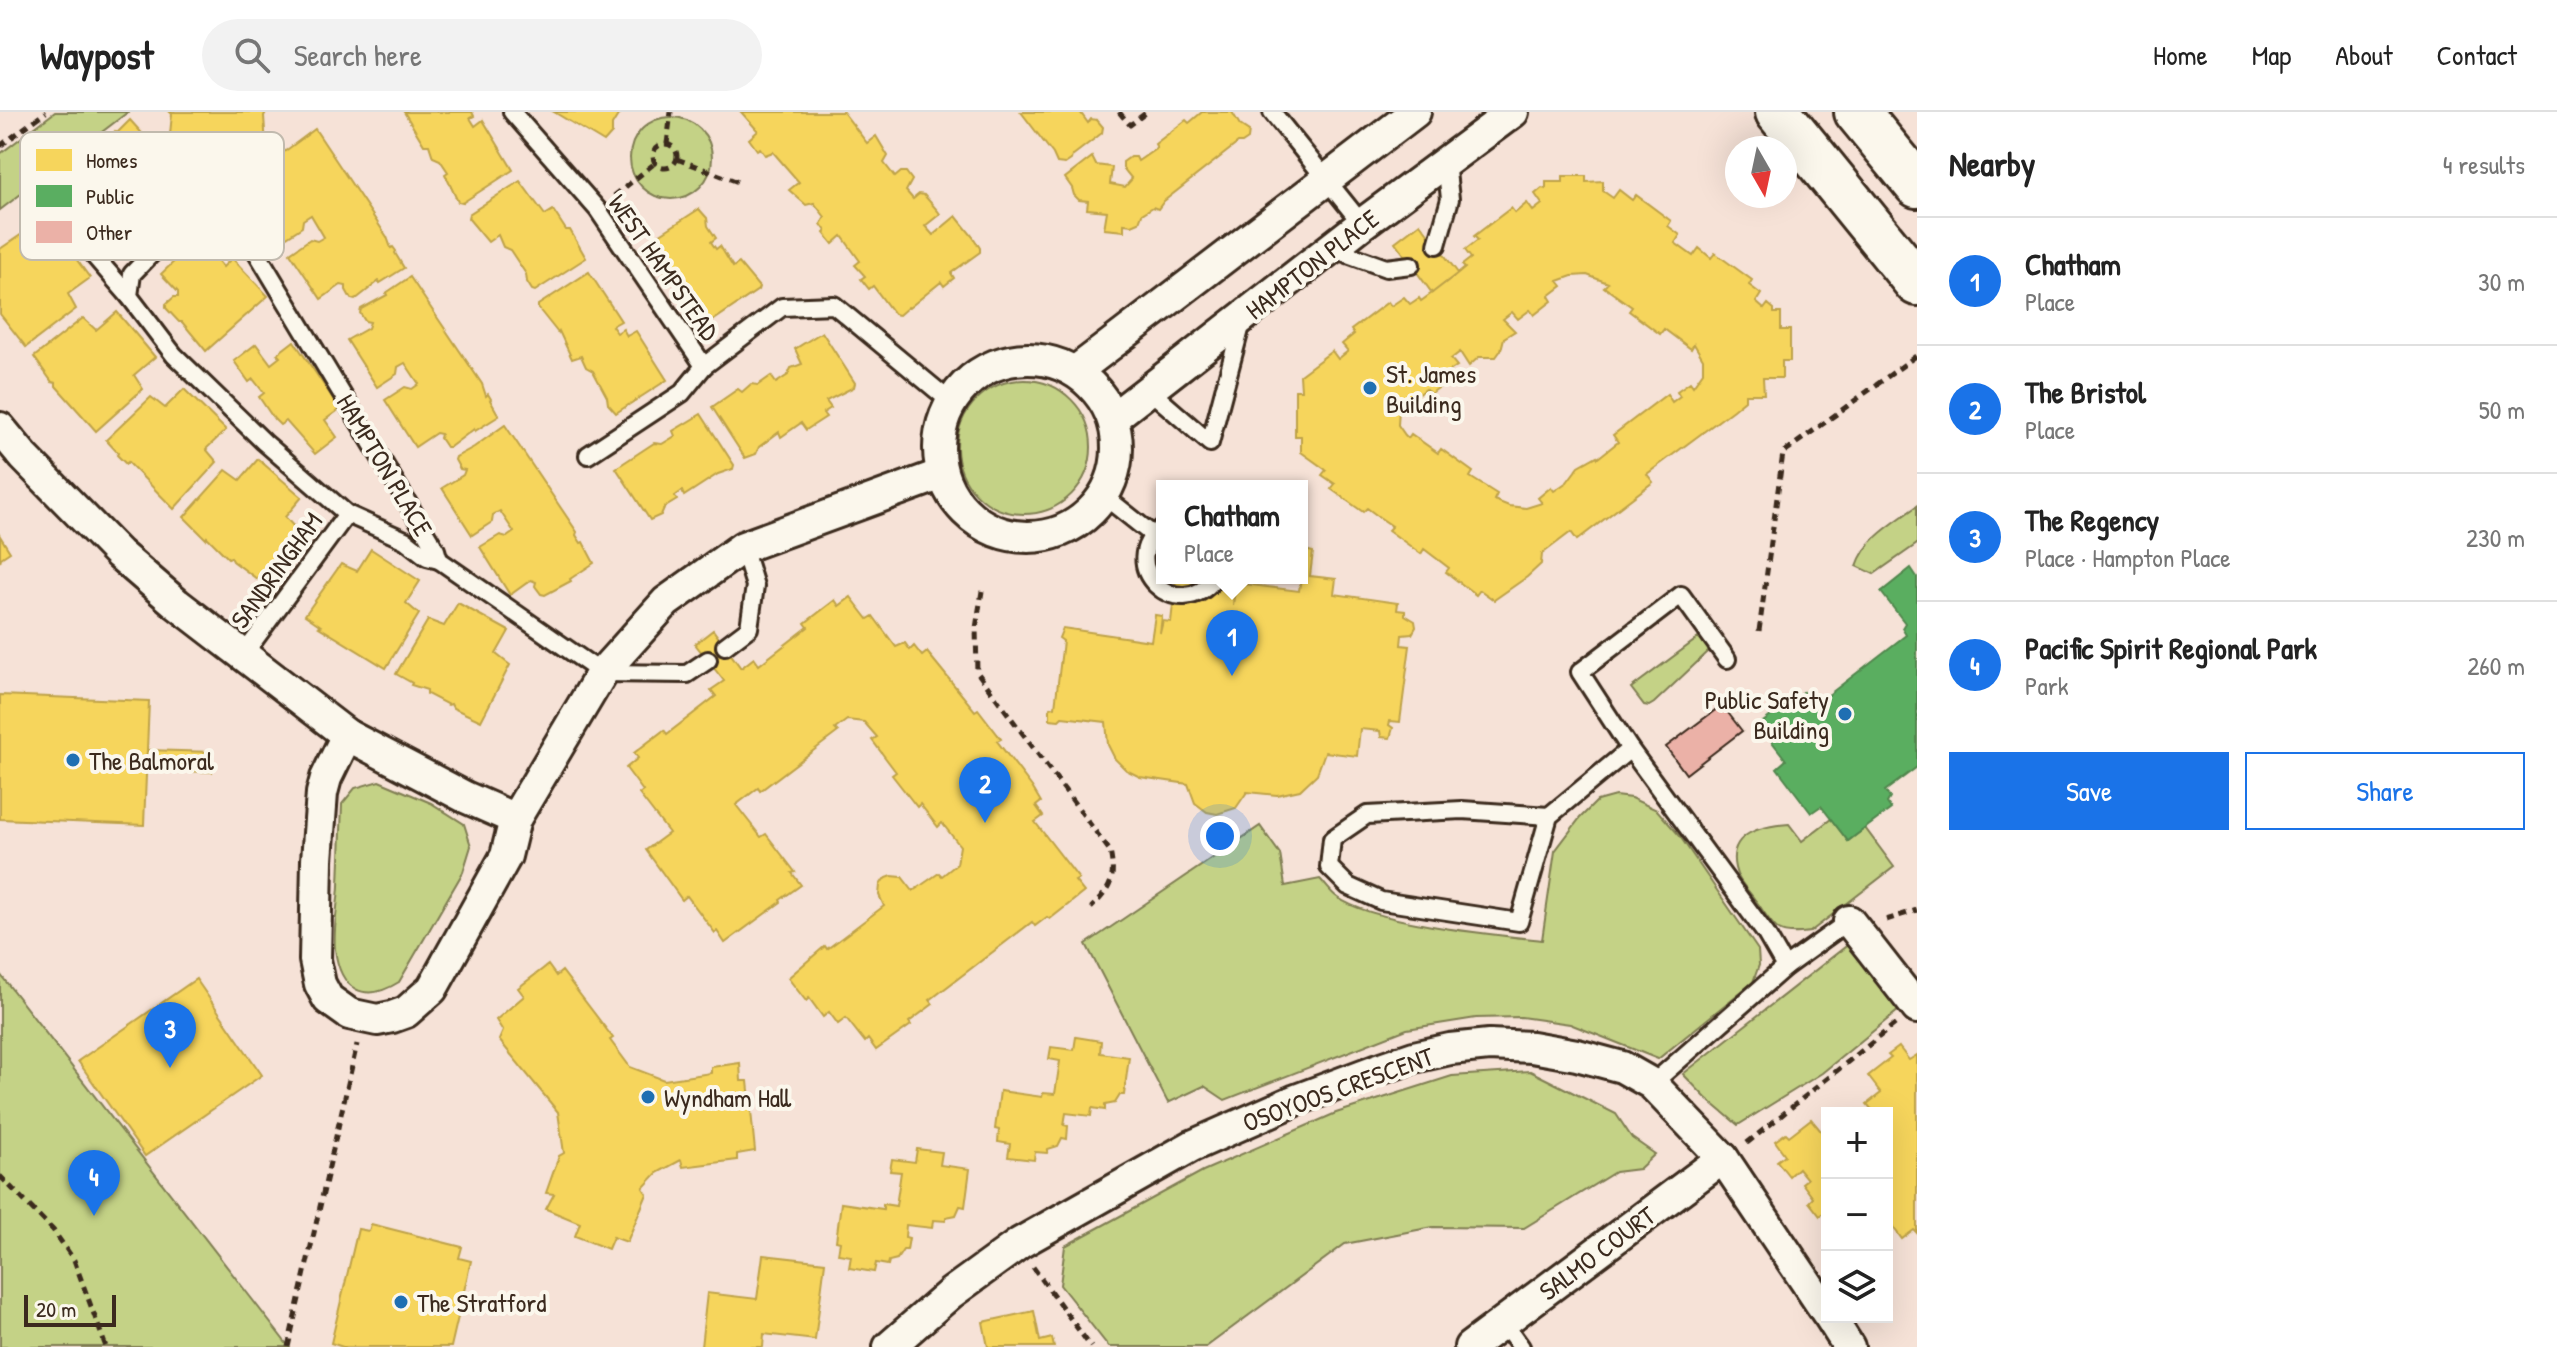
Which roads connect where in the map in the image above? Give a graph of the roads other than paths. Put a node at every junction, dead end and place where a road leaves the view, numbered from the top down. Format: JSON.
{"nodes":[{"id":1,"x":512,"y":112,"type":"edge"},
{"id":2,"x":1272,"y":112,"type":"edge"},
{"id":3,"x":1415,"y":112,"type":"edge"},
{"id":4,"x":1513,"y":112,"type":"edge"},
{"id":5,"x":1778,"y":112,"type":"edge"},
{"id":6,"x":1857,"y":112,"type":"edge"},
{"id":7,"x":1446,"y":162,"type":"junction"},
{"id":8,"x":1324,"y":180,"type":"junction"},
{"id":9,"x":1917,"y":185,"type":"edge"},
{"id":10,"x":1362,"y":224,"type":"junction"},
{"id":11,"x":1437,"y":245,"type":"dead end"},
{"id":12,"x":1331,"y":248,"type":"junction"},
{"id":13,"x":98,"y":260,"type":"edge"},
{"id":14,"x":146,"y":260,"type":"edge"},
{"id":15,"x":261,"y":260,"type":"edge"},
{"id":16,"x":1411,"y":265,"type":"dead end"},
{"id":17,"x":1917,"y":283,"type":"edge"},
{"id":18,"x":129,"y":296,"type":"junction"},
{"id":19,"x":1243,"y":317,"type":"junction"},
{"id":20,"x":704,"y":366,"type":"junction"},
{"id":21,"x":1076,"y":371,"type":"junction"},
{"id":22,"x":1149,"y":390,"type":"junction"},
{"id":23,"x":951,"y":402,"type":"junction"},
{"id":24,"x":1113,"y":418,"type":"junction"},
{"id":25,"x":0,"y":428,"type":"edge"},
{"id":26,"x":588,"y":455,"type":"dead end"},
{"id":27,"x":12,"y":460,"type":"edge"},
{"id":28,"x":942,"y":474,"type":"junction"},
{"id":29,"x":1104,"y":496,"type":"junction"},
{"id":30,"x":347,"y":514,"type":"junction"},
{"id":31,"x":1156,"y":531,"type":"edge"},
{"id":32,"x":1156,"y":534,"type":"edge"},
{"id":33,"x":743,"y":547,"type":"junction"},
{"id":34,"x":439,"y":560,"type":"junction"},
{"id":35,"x":1210,"y":584,"type":"edge"},
{"id":36,"x":725,"y":646,"type":"dead end"},
{"id":37,"x":244,"y":654,"type":"junction"},
{"id":38,"x":1727,"y":659,"type":"dead end"},
{"id":39,"x":708,"y":660,"type":"dead end"},
{"id":40,"x":602,"y":673,"type":"junction"},
{"id":41,"x":347,"y":735,"type":"junction"},
{"id":42,"x":1630,"y":749,"type":"junction"},
{"id":43,"x":1549,"y":816,"type":"junction"},
{"id":44,"x":515,"y":819,"type":"junction"},
{"id":45,"x":1849,"y":921,"type":"joint"},
{"id":46,"x":1785,"y":967,"type":"junction"},
{"id":47,"x":1917,"y":1007,"type":"edge"},
{"id":48,"x":1652,"y":1084,"type":"junction"},
{"id":49,"x":1723,"y":1158,"type":"junction"},
{"id":50,"x":1821,"y":1305,"type":"edge"},
{"id":51,"x":1503,"y":1322,"type":"junction"},
{"id":52,"x":1833,"y":1323,"type":"edge"},
{"id":53,"x":889,"y":1347,"type":"edge"},
{"id":54,"x":1470,"y":1347,"type":"edge"},
{"id":55,"x":1521,"y":1347,"type":"edge"},
{"id":56,"x":1849,"y":1347,"type":"edge"}],
"edges":[{"from":1,"to":20,"type":"lane","name":"WEST HAMPSTEAD"},
{"from":2,"to":8,"type":"lane"},
{"from":3,"to":8,"type":"street"},
{"from":4,"to":7,"type":"street","name":"HAMPTON PLACE"},
{"from":5,"to":17,"type":"main road"},
{"from":6,"to":9,"type":"main road"},
{"from":7,"to":10,"type":"street","name":"HAMPTON PLACE"},
{"from":7,"to":11,"type":"lane"},
{"from":8,"to":10,"type":"lane"},
{"from":8,"to":21,"type":"street"},
{"from":10,"to":12,"type":"street","name":"HAMPTON PLACE"},
{"from":12,"to":16,"type":"lane"},
{"from":12,"to":19,"type":"street","name":"HAMPTON PLACE"},
{"from":13,"to":18,"type":"lane","name":"HAMPTON PLACE"},
{"from":14,"to":18,"type":"lane","name":"HAMPTON PLACE"},
{"from":15,"to":34,"type":"lane","name":"HAMPTON PLACE"},
{"from":18,"to":30,"type":"lane","name":"HAMPTON PLACE"},
{"from":19,"to":22,"type":"street","name":"HAMPTON PLACE"},
{"from":19,"to":22,"type":"lane"},
{"from":20,"to":23,"type":"lane","name":"WEST HAMPSTEAD"},
{"from":20,"to":26,"type":"lane"},
{"from":21,"to":23,"type":"street"},
{"from":21,"to":24,"type":"street"},
{"from":22,"to":24,"type":"street","name":"HAMPTON PLACE"},
{"from":23,"to":28,"type":"street"},
{"from":24,"to":29,"type":"street"},
{"from":25,"to":27,"type":"street"},
{"from":27,"to":37,"type":"street"},
{"from":28,"to":29,"type":"street"},
{"from":28,"to":33,"type":"street"},
{"from":29,"to":31,"type":"lane"},
{"from":30,"to":34,"type":"lane","name":"HAMPTON PLACE"},
{"from":30,"to":37,"type":"lane","name":"SANDRINGHAM"},
{"from":32,"to":35,"type":"lane"},
{"from":33,"to":36,"type":"lane"},
{"from":33,"to":40,"type":"street"},
{"from":34,"to":40,"type":"lane"},
{"from":37,"to":41,"type":"street"},
{"from":38,"to":42,"type":"lane"},
{"from":39,"to":40,"type":"lane"},
{"from":40,"to":44,"type":"street"},
{"from":41,"to":44,"type":"street"},
{"from":41,"to":44,"type":"street"},
{"from":42,"to":43,"type":"lane"},
{"from":42,"to":46,"type":"lane"},
{"from":43,"to":43,"type":"lane"},
{"from":45,"to":46,"type":"lane"},
{"from":45,"to":47,"type":"street"},
{"from":46,"to":48,"type":"lane"},
{"from":48,"to":49,"type":"street","name":"OSOYOOS CRESCENT"},
{"from":48,"to":53,"type":"street","name":"OSOYOOS CRESCENT"},
{"from":49,"to":50,"type":"street","name":"OSOYOOS CRESCENT"},
{"from":49,"to":51,"type":"street","name":"SALMO COURT"},
{"from":51,"to":54,"type":"street","name":"SALMO COURT"},
{"from":51,"to":55,"type":"lane"},
{"from":52,"to":56,"type":"street","name":"OSOYOOS CRESCENT"}]}
